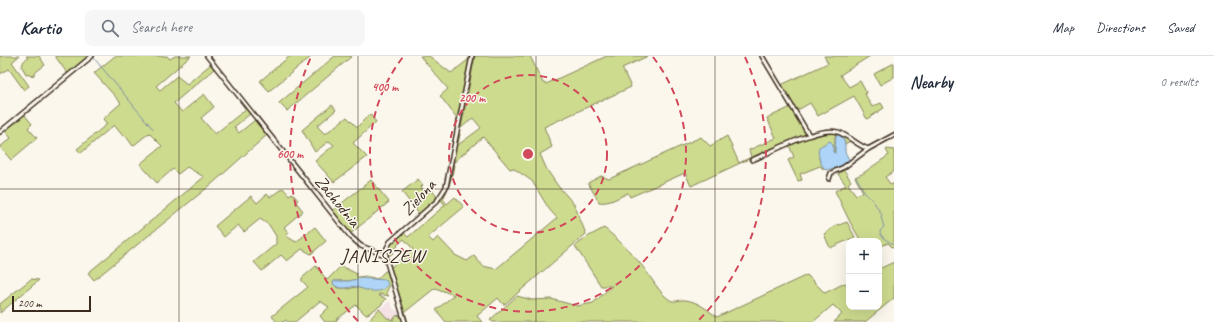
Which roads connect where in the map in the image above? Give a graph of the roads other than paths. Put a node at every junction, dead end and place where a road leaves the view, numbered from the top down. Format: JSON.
{"nodes":[{"id":1,"x":92,"y":56,"type":"edge"},
{"id":2,"x":207,"y":56,"type":"edge"},
{"id":3,"x":472,"y":56,"type":"edge"},
{"id":4,"x":762,"y":56,"type":"edge"},
{"id":5,"x":0,"y":132,"type":"edge"},
{"id":6,"x":809,"y":135,"type":"junction"},
{"id":7,"x":894,"y":135,"type":"edge"},
{"id":8,"x":868,"y":149,"type":"junction"},
{"id":9,"x":752,"y":160,"type":"dead end"},
{"id":10,"x":829,"y":178,"type":"dead end"},
{"id":11,"x":385,"y":255,"type":"junction"},
{"id":12,"x":405,"y":322,"type":"edge"}],
"edges":[{"from":1,"to":5,"type":"street"},
{"from":2,"to":11,"type":"street","name":"Zachodnia"},
{"from":3,"to":11,"type":"street","name":"Zielona"},
{"from":4,"to":6,"type":"street"},
{"from":6,"to":8,"type":"street"},
{"from":6,"to":9,"type":"street"},
{"from":7,"to":8,"type":"street"},
{"from":8,"to":10,"type":"street"},
{"from":11,"to":12,"type":"street"}]}
